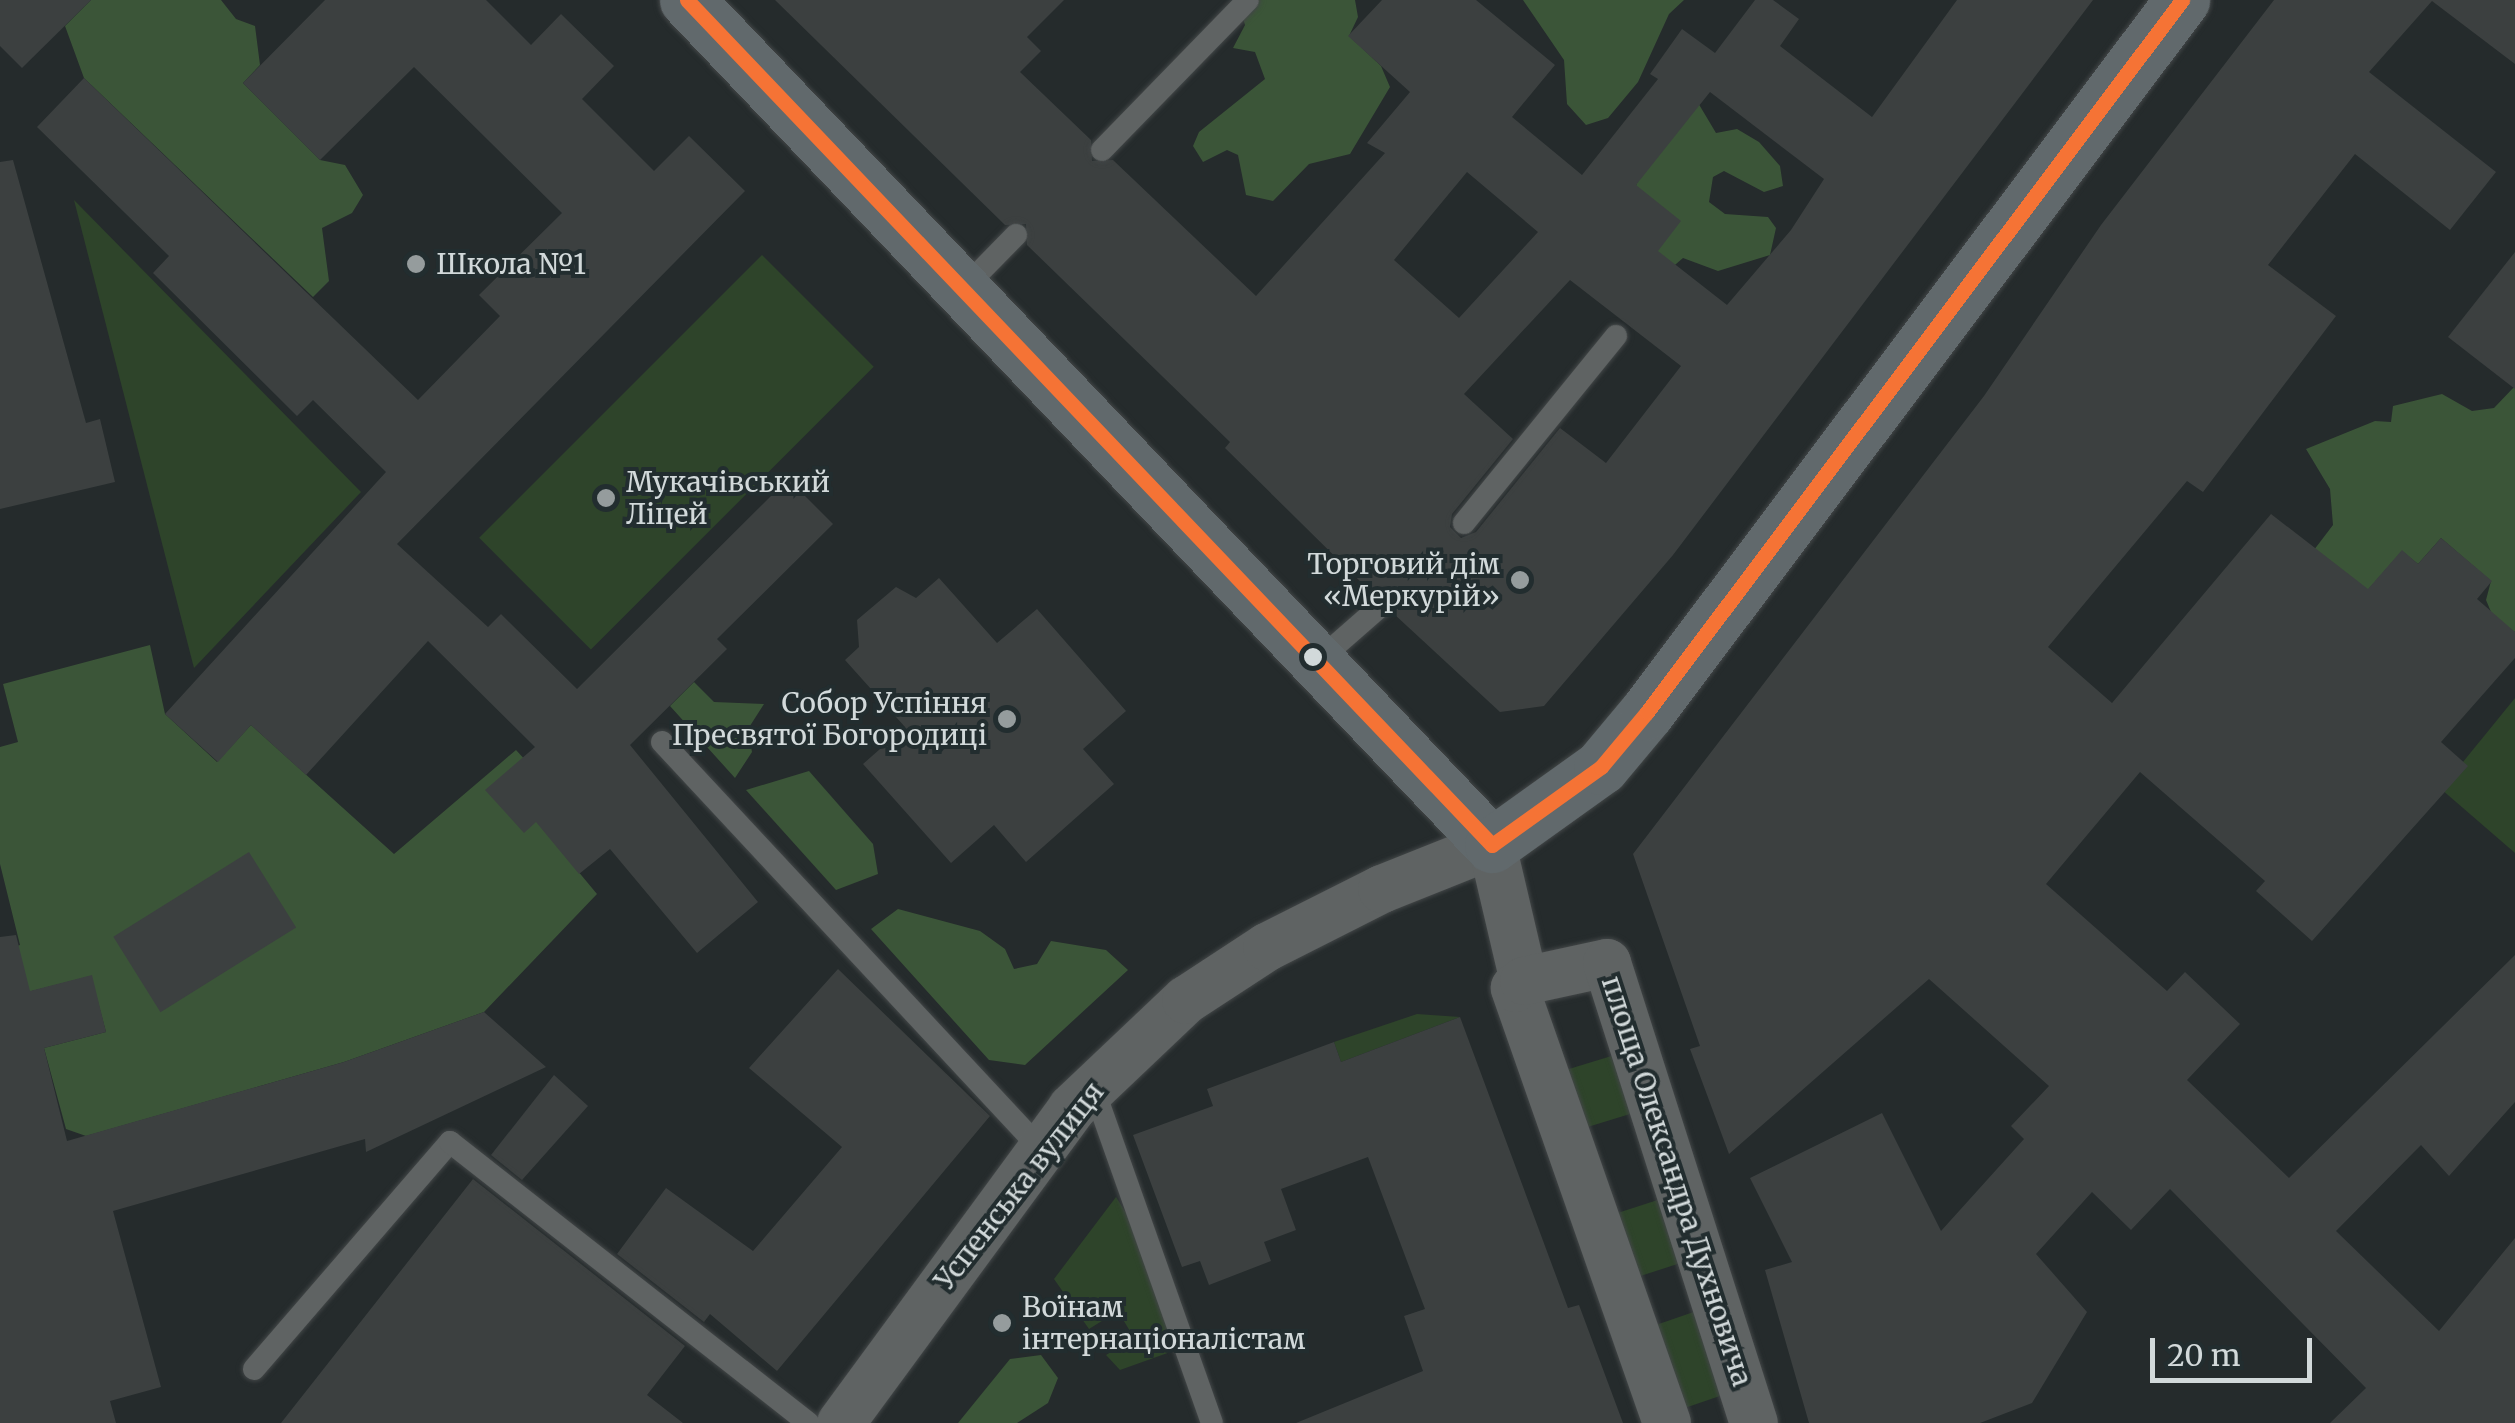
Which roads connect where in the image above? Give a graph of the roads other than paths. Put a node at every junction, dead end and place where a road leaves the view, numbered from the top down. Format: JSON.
{"nodes":[{"id":1,"x":687,"y":0,"type":"edge"},
{"id":2,"x":1248,"y":0,"type":"edge"},
{"id":3,"x":2182,"y":0,"type":"edge"},
{"id":4,"x":1102,"y":150,"type":"dead end"},
{"id":5,"x":1016,"y":235,"type":"dead end"},
{"id":6,"x":964,"y":287,"type":"junction"},
{"id":7,"x":1616,"y":336,"type":"dead end"},
{"id":8,"x":1464,"y":523,"type":"dead end"},
{"id":9,"x":1384,"y":604,"type":"dead end"},
{"id":10,"x":1319,"y":660,"type":"junction"},
{"id":11,"x":662,"y":742,"type":"dead end"},
{"id":12,"x":1492,"y":845,"type":"junction"},
{"id":13,"x":1524,"y":981,"type":"junction"},
{"id":14,"x":1093,"y":1087,"type":"junction"},
{"id":15,"x":1030,"y":1164,"type":"junction"},
{"id":16,"x":254,"y":1369,"type":"dead end"},
{"id":17,"x":808,"y":1423,"type":"edge"},
{"id":18,"x":841,"y":1423,"type":"edge"},
{"id":19,"x":1212,"y":1423,"type":"edge"},
{"id":20,"x":1667,"y":1423,"type":"edge"},
{"id":21,"x":1754,"y":1423,"type":"edge"}],
"edges":[{"from":1,"to":6,"type":"street"},
{"from":2,"to":4,"type":"lane"},
{"from":3,"to":12,"type":"street"},
{"from":5,"to":6,"type":"lane"},
{"from":6,"to":10,"type":"street"},
{"from":7,"to":8,"type":"lane"},
{"from":9,"to":10,"type":"lane"},
{"from":10,"to":12,"type":"street"},
{"from":11,"to":15,"type":"lane"},
{"from":12,"to":13,"type":"street"},
{"from":12,"to":14,"type":"street","name":"Успенська вулиця"},
{"from":13,"to":20,"type":"street"},
{"from":13,"to":21,"type":"street","name":"площа Олександра Духновича"},
{"from":14,"to":15,"type":"street","name":"Успенська вулиця"},
{"from":14,"to":19,"type":"lane"},
{"from":15,"to":18,"type":"street","name":"Успенська вулиця"},
{"from":16,"to":17,"type":"lane"}]}
